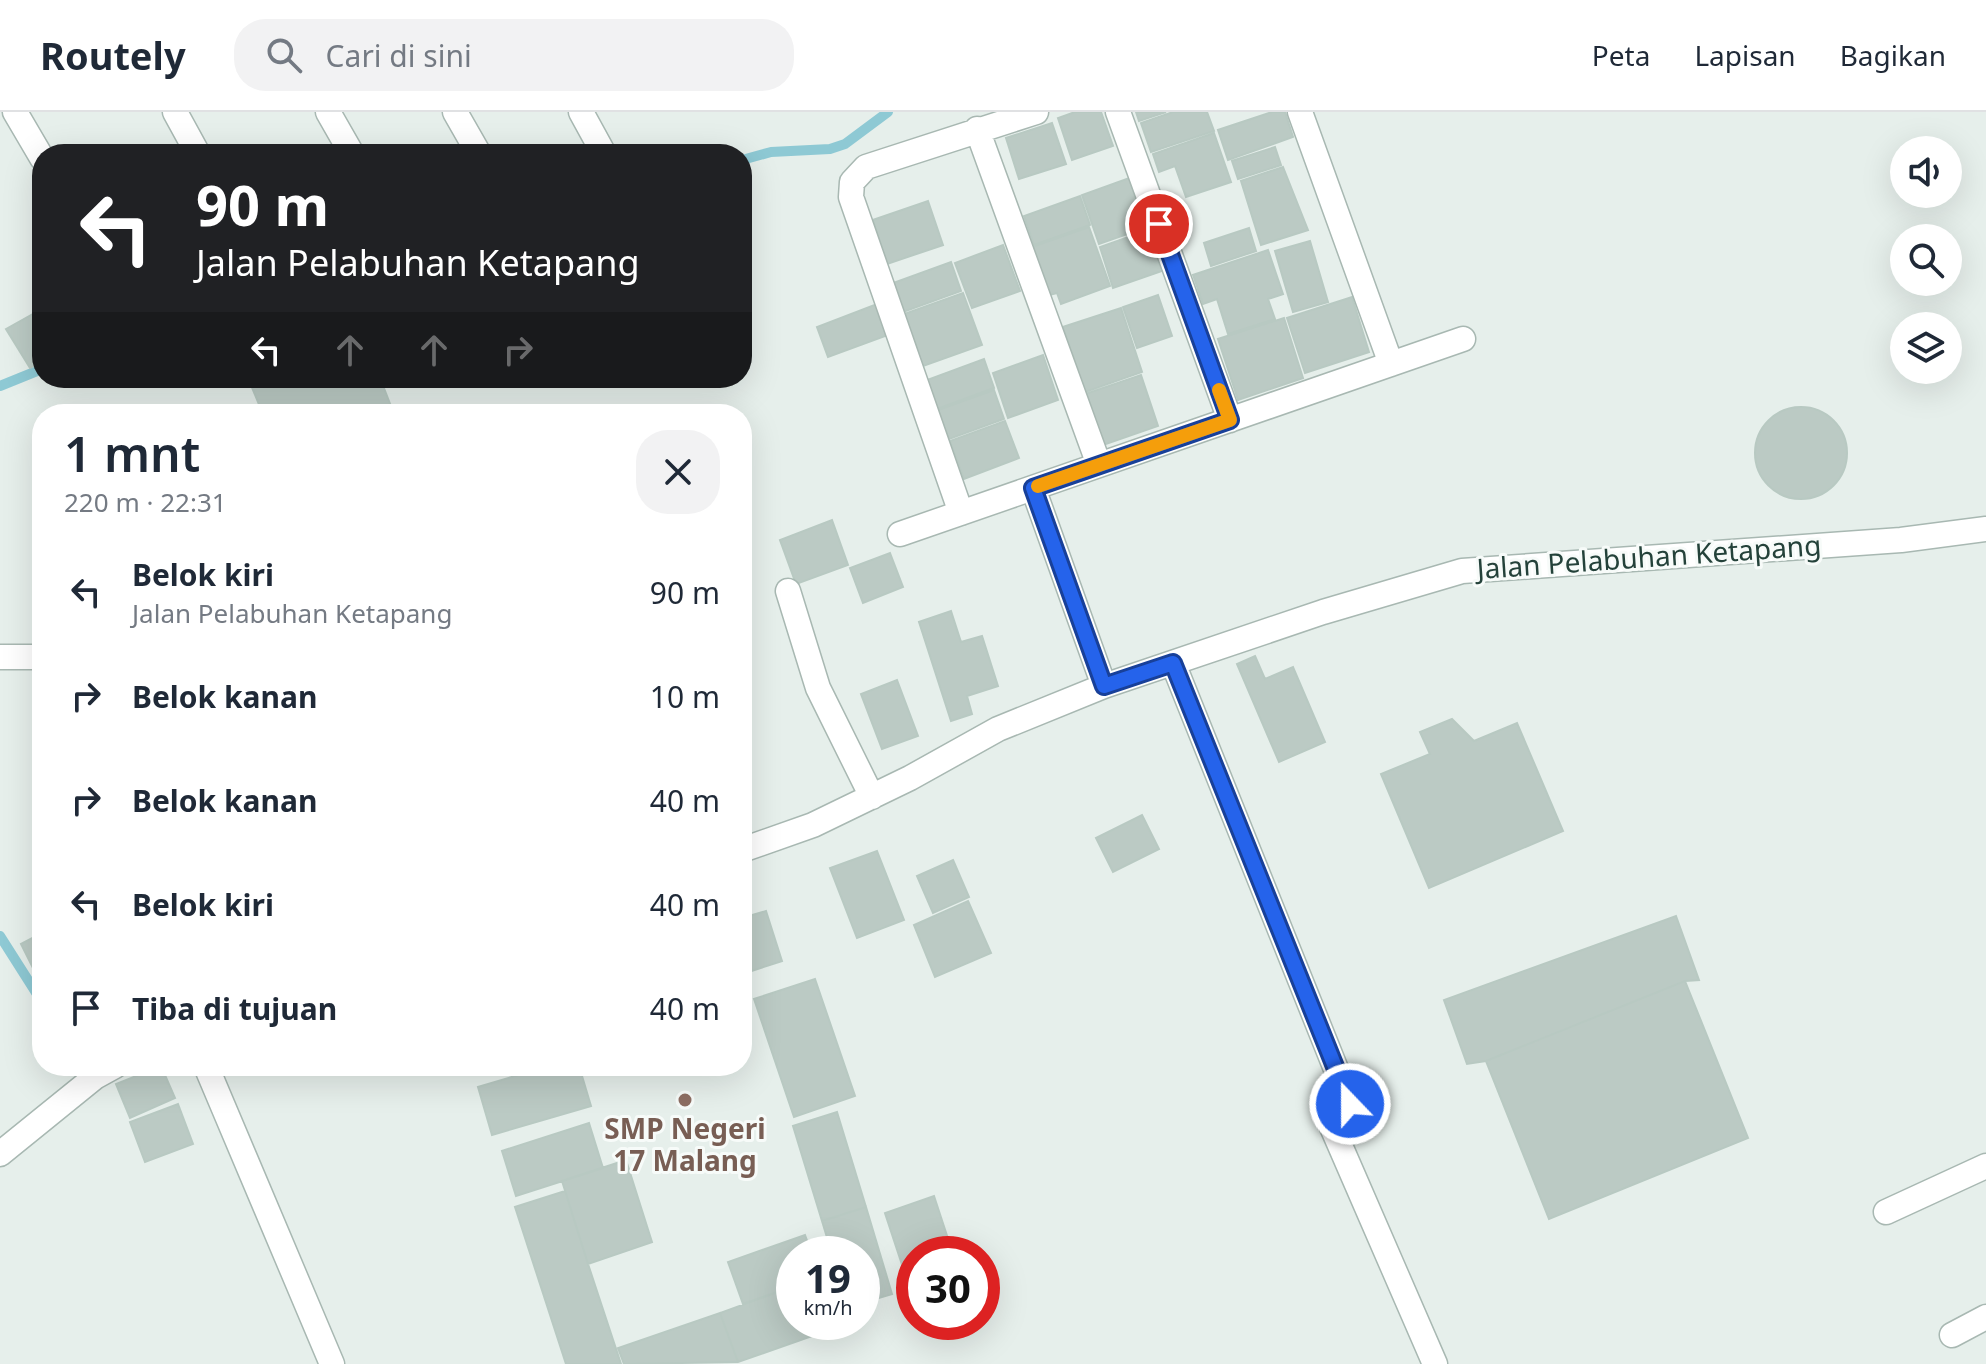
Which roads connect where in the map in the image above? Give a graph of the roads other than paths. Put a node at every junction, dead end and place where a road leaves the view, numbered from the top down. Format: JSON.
{"nodes":[{"id":1,"x":15,"y":112,"type":"edge"},
{"id":2,"x":175,"y":112,"type":"edge"},
{"id":3,"x":328,"y":112,"type":"edge"},
{"id":4,"x":455,"y":112,"type":"edge"},
{"id":5,"x":581,"y":112,"type":"edge"},
{"id":6,"x":1036,"y":112,"type":"edge"},
{"id":7,"x":1118,"y":112,"type":"edge"},
{"id":8,"x":1300,"y":112,"type":"edge"},
{"id":9,"x":977,"y":129,"type":"junction"},
{"id":10,"x":34,"y":144,"type":"edge"},
{"id":11,"x":193,"y":144,"type":"edge"},
{"id":12,"x":346,"y":144,"type":"edge"},
{"id":13,"x":473,"y":144,"type":"edge"},
{"id":14,"x":599,"y":144,"type":"edge"},
{"id":15,"x":1463,"y":339,"type":"dead end"},
{"id":16,"x":1391,"y":364,"type":"junction"},
{"id":17,"x":1230,"y":420,"type":"junction"},
{"id":18,"x":1099,"y":465,"type":"junction"},
{"id":19,"x":1033,"y":488,"type":"junction"},
{"id":20,"x":961,"y":513,"type":"junction"},
{"id":21,"x":1986,"y":529,"type":"edge"},
{"id":22,"x":900,"y":534,"type":"dead end"},
{"id":23,"x":788,"y":591,"type":"dead end"},
{"id":24,"x":0,"y":657,"type":"edge"},
{"id":25,"x":32,"y":657,"type":"edge"},
{"id":26,"x":1173,"y":663,"type":"junction"},
{"id":27,"x":1104,"y":686,"type":"junction"},
{"id":28,"x":872,"y":797,"type":"junction"},
{"id":29,"x":752,"y":846,"type":"edge"},
{"id":30,"x":97,"y":1076,"type":"edge"},
{"id":31,"x":210,"y":1076,"type":"edge"},
{"id":32,"x":0,"y":1154,"type":"edge"},
{"id":33,"x":1986,"y":1166,"type":"edge"},
{"id":34,"x":1886,"y":1212,"type":"dead end"},
{"id":35,"x":1986,"y":1317,"type":"edge"},
{"id":36,"x":1952,"y":1335,"type":"dead end"},
{"id":37,"x":332,"y":1364,"type":"edge"},
{"id":38,"x":1435,"y":1364,"type":"edge"}],
"edges":[{"from":1,"to":10,"type":"street"},
{"from":2,"to":11,"type":"street"},
{"from":3,"to":12,"type":"street"},
{"from":4,"to":13,"type":"street"},
{"from":5,"to":14,"type":"street"},
{"from":6,"to":9,"type":"street"},
{"from":7,"to":17,"type":"street"},
{"from":8,"to":16,"type":"street"},
{"from":9,"to":18,"type":"street"},
{"from":9,"to":20,"type":"street"},
{"from":15,"to":16,"type":"street"},
{"from":16,"to":17,"type":"street"},
{"from":17,"to":18,"type":"street"},
{"from":18,"to":19,"type":"street"},
{"from":19,"to":20,"type":"street"},
{"from":19,"to":27,"type":"street"},
{"from":20,"to":22,"type":"street"},
{"from":21,"to":26,"type":"street","name":"Jalan Pelabuhan Ketapang"},
{"from":23,"to":28,"type":"street"},
{"from":24,"to":25,"type":"street"},
{"from":26,"to":27,"type":"street","name":"Jalan Pelabuhan Ketapang"},
{"from":26,"to":38,"type":"street"},
{"from":27,"to":28,"type":"street","name":"Jalan Pelabuhan Ketapang"},
{"from":28,"to":29,"type":"street","name":"Jalan Pelabuhan Ketapang"},
{"from":30,"to":32,"type":"street"},
{"from":31,"to":37,"type":"street"},
{"from":33,"to":34,"type":"street"},
{"from":35,"to":36,"type":"street"}]}
